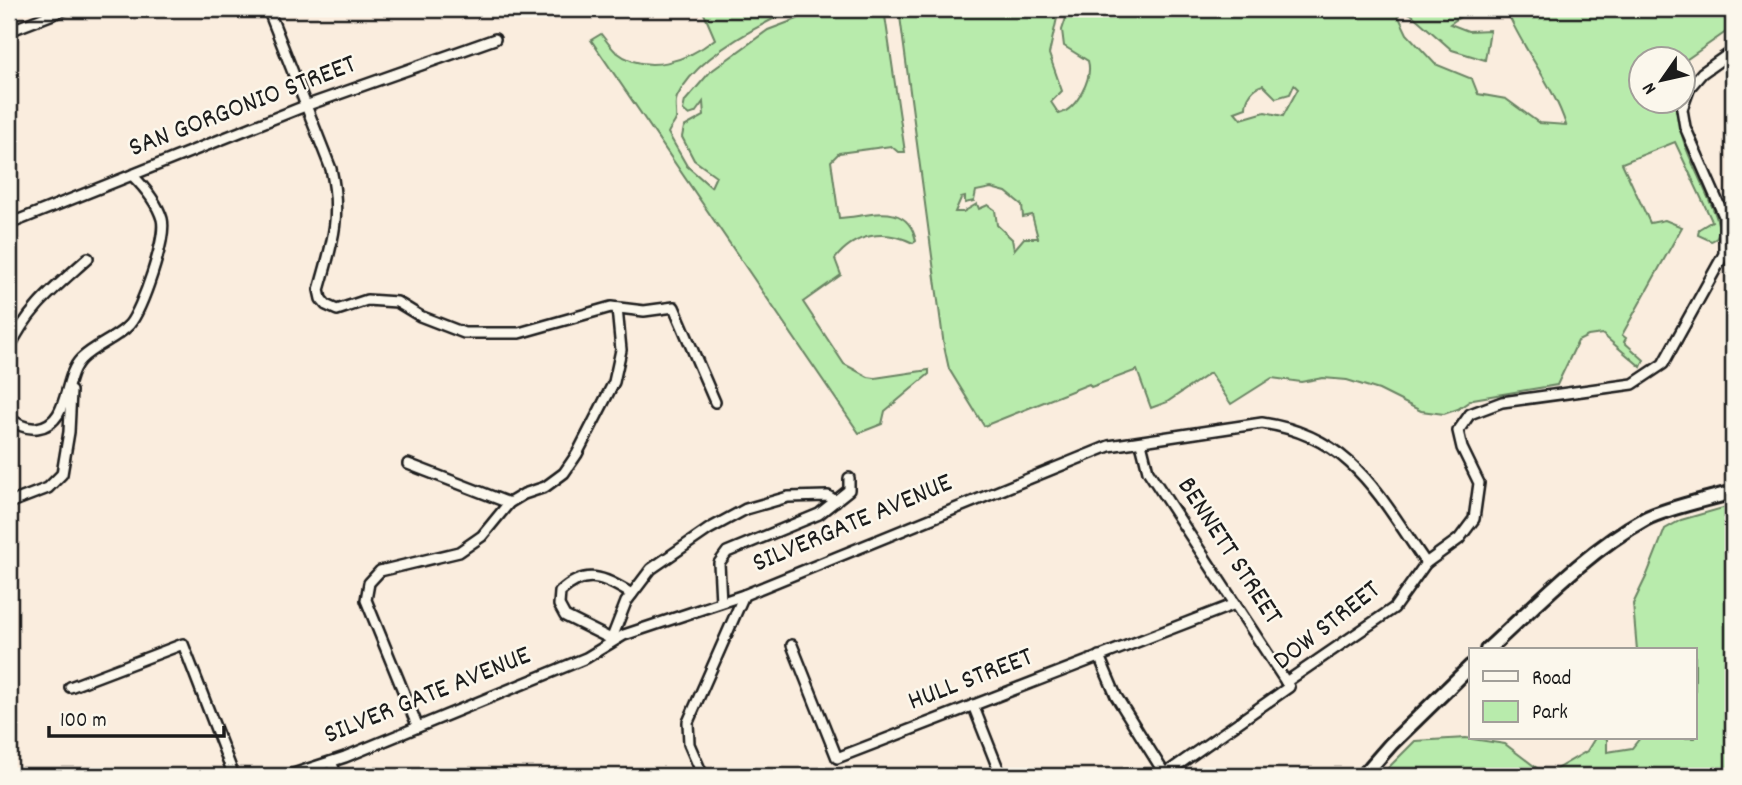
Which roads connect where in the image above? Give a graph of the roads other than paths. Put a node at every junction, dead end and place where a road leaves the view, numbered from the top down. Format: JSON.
{"nodes":[{"id":1,"x":66,"y":9,"type":"edge"},
{"id":2,"x":268,"y":9,"type":"edge"},
{"id":3,"x":9,"y":31,"type":"edge"},
{"id":4,"x":495,"y":39,"type":"dead end"},
{"id":5,"x":1733,"y":51,"type":"edge"},
{"id":6,"x":305,"y":106,"type":"junction"},
{"id":7,"x":132,"y":174,"type":"junction"},
{"id":8,"x":9,"y":224,"type":"edge"},
{"id":9,"x":88,"y":258,"type":"dead end"},
{"id":10,"x":617,"y":307,"type":"junction"},
{"id":11,"x":9,"y":349,"type":"edge"},
{"id":12,"x":71,"y":379,"type":"junction"},
{"id":13,"x":715,"y":402,"type":"dead end"},
{"id":14,"x":9,"y":417,"type":"edge"},
{"id":15,"x":1140,"y":443,"type":"junction"},
{"id":16,"x":408,"y":464,"type":"dead end"},
{"id":17,"x":849,"y":478,"type":"dead end"},
{"id":18,"x":1733,"y":492,"type":"edge"},
{"id":19,"x":836,"y":501,"type":"junction"},
{"id":20,"x":9,"y":503,"type":"edge"},
{"id":21,"x":509,"y":503,"type":"junction"},
{"id":22,"x":1426,"y":563,"type":"junction"},
{"id":23,"x":632,"y":594,"type":"junction"},
{"id":24,"x":744,"y":595,"type":"junction"},
{"id":25,"x":721,"y":602,"type":"junction"},
{"id":26,"x":1236,"y":604,"type":"junction"},
{"id":27,"x":611,"y":642,"type":"junction"},
{"id":28,"x":792,"y":645,"type":"dead end"},
{"id":29,"x":1489,"y":648,"type":"edge"},
{"id":30,"x":1099,"y":656,"type":"junction"},
{"id":31,"x":586,"y":657,"type":"joint"},
{"id":32,"x":1469,"y":668,"type":"edge"},
{"id":33,"x":1286,"y":682,"type":"junction"},
{"id":34,"x":70,"y":687,"type":"dead end"},
{"id":35,"x":974,"y":705,"type":"junction"},
{"id":36,"x":417,"y":725,"type":"junction"},
{"id":37,"x":331,"y":761,"type":"junction"},
{"id":38,"x":1166,"y":775,"type":"edge"},
{"id":39,"x":233,"y":776,"type":"edge"},
{"id":40,"x":287,"y":776,"type":"edge"},
{"id":41,"x":337,"y":776,"type":"edge"},
{"id":42,"x":703,"y":776,"type":"edge"},
{"id":43,"x":1001,"y":776,"type":"edge"},
{"id":44,"x":1363,"y":776,"type":"edge"}],
"edges":[{"from":1,"to":3,"type":"street"},
{"from":2,"to":6,"type":"street"},
{"from":4,"to":6,"type":"street","name":"SAN GORGONIO STREET"},
{"from":5,"to":22,"type":"street","name":"DOW STREET"},
{"from":6,"to":7,"type":"street","name":"SAN GORGONIO STREET"},
{"from":6,"to":10,"type":"street"},
{"from":7,"to":8,"type":"street","name":"SAN GORGONIO STREET"},
{"from":7,"to":12,"type":"street"},
{"from":9,"to":11,"type":"street"},
{"from":10,"to":13,"type":"street"},
{"from":10,"to":21,"type":"street"},
{"from":12,"to":14,"type":"street"},
{"from":12,"to":20,"type":"street"},
{"from":15,"to":22,"type":"street"},
{"from":15,"to":24,"type":"street","name":"SILVERGATE AVENUE"},
{"from":15,"to":26,"type":"street","name":"BENNETT STREET"},
{"from":16,"to":21,"type":"street"},
{"from":17,"to":19,"type":"street"},
{"from":18,"to":29,"type":"main road"},
{"from":19,"to":23,"type":"street"},
{"from":19,"to":25,"type":"street"},
{"from":21,"to":36,"type":"street"},
{"from":22,"to":33,"type":"street","name":"DOW STREET"},
{"from":23,"to":27,"type":"street"},
{"from":23,"to":27,"type":"street"},
{"from":24,"to":25,"type":"street","name":"SILVERGATE AVENUE"},
{"from":24,"to":42,"type":"street"},
{"from":25,"to":27,"type":"street","name":"SILVERGATE AVENUE"},
{"from":26,"to":30,"type":"street","name":"HULL STREET"},
{"from":26,"to":33,"type":"street","name":"BENNETT STREET"},
{"from":27,"to":31,"type":"street","name":"SILVERGATE AVENUE"},
{"from":28,"to":35,"type":"street","name":"HULL STREET"},
{"from":30,"to":35,"type":"street","name":"HULL STREET"},
{"from":30,"to":38,"type":"street"},
{"from":31,"to":36,"type":"street","name":"SILVER GATE AVENUE"},
{"from":32,"to":44,"type":"main road"},
{"from":33,"to":38,"type":"street","name":"DOW STREET"},
{"from":34,"to":39,"type":"street"},
{"from":35,"to":43,"type":"street"},
{"from":36,"to":37,"type":"street","name":"SILVER GATE AVENUE"},
{"from":37,"to":40,"type":"street","name":"SILVER GATE AVENUE"},
{"from":37,"to":41,"type":"street"}]}
